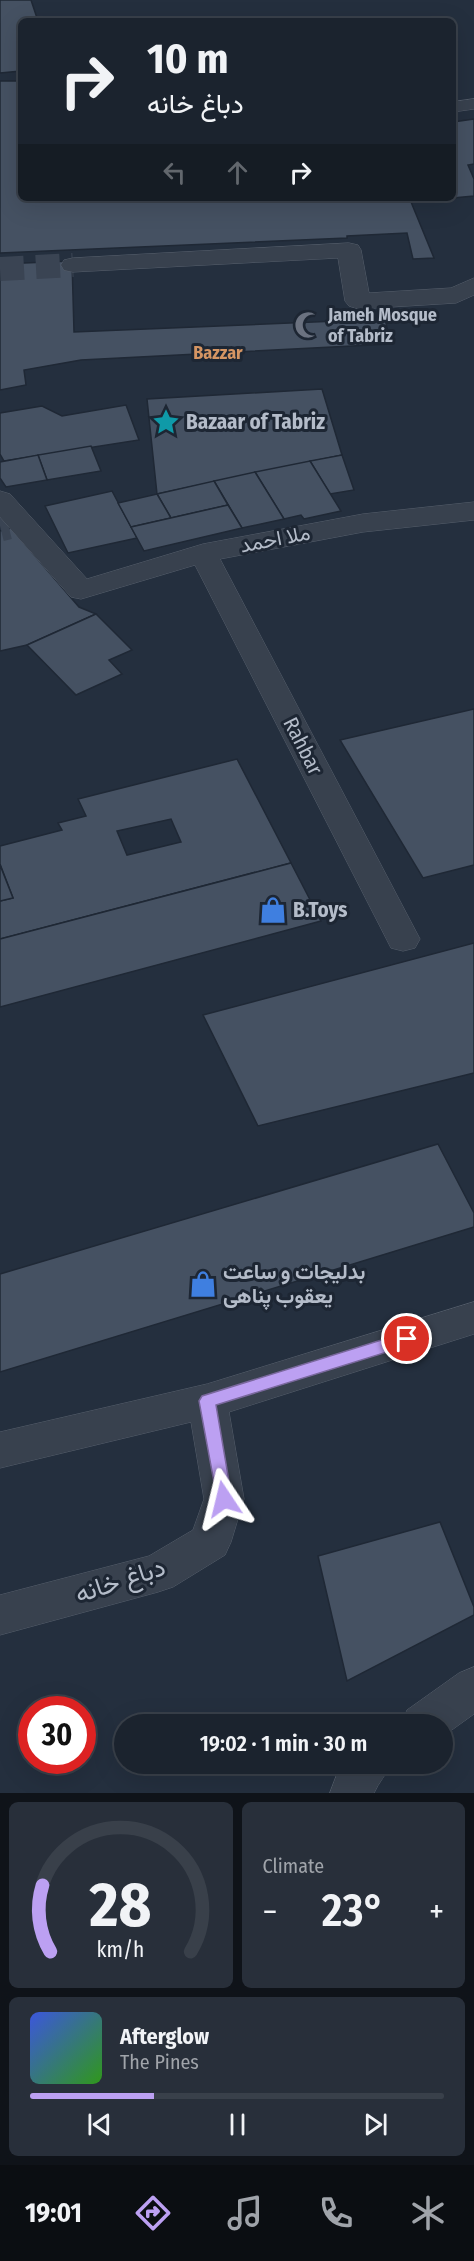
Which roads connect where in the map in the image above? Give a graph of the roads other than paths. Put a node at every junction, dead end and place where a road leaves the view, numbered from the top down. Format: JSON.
{"nodes":[{"id":1,"x":474,"y":104,"type":"edge"},
{"id":2,"x":456,"y":107,"type":"edge"},
{"id":3,"x":72,"y":265,"type":"tunnel mouth"},
{"id":4,"x":474,"y":285,"type":"edge"},
{"id":5,"x":474,"y":511,"type":"edge"},
{"id":6,"x":9,"y":515,"type":"edge"},
{"id":7,"x":203,"y":552,"type":"junction"},
{"id":8,"x":403,"y":939,"type":"dead end"},
{"id":9,"x":474,"y":1318,"type":"edge"},
{"id":10,"x":207,"y":1401,"type":"junction"},
{"id":11,"x":0,"y":1450,"type":"edge"},
{"id":12,"x":0,"y":1615,"type":"edge"},
{"id":13,"x":474,"y":1688,"type":"edge"},
{"id":14,"x":438,"y":1714,"type":"edge"},
{"id":15,"x":359,"y":1774,"type":"edge"},
{"id":16,"x":352,"y":1793,"type":"edge"}],
"edges":[{"from":1,"to":2,"type":"lane"},
{"from":3,"to":4,"type":"street"},
{"from":5,"to":7,"type":"street","name":"ملا احمد"},
{"from":6,"to":7,"type":"street","name":"ملا احمد"},
{"from":7,"to":8,"type":"street","name":"Rahbar"},
{"from":9,"to":10,"type":"street"},
{"from":10,"to":11,"type":"street"},
{"from":10,"to":12,"type":"street","name":"دباغ خانه"},
{"from":13,"to":14,"type":"street"},
{"from":15,"to":16,"type":"street"}]}
